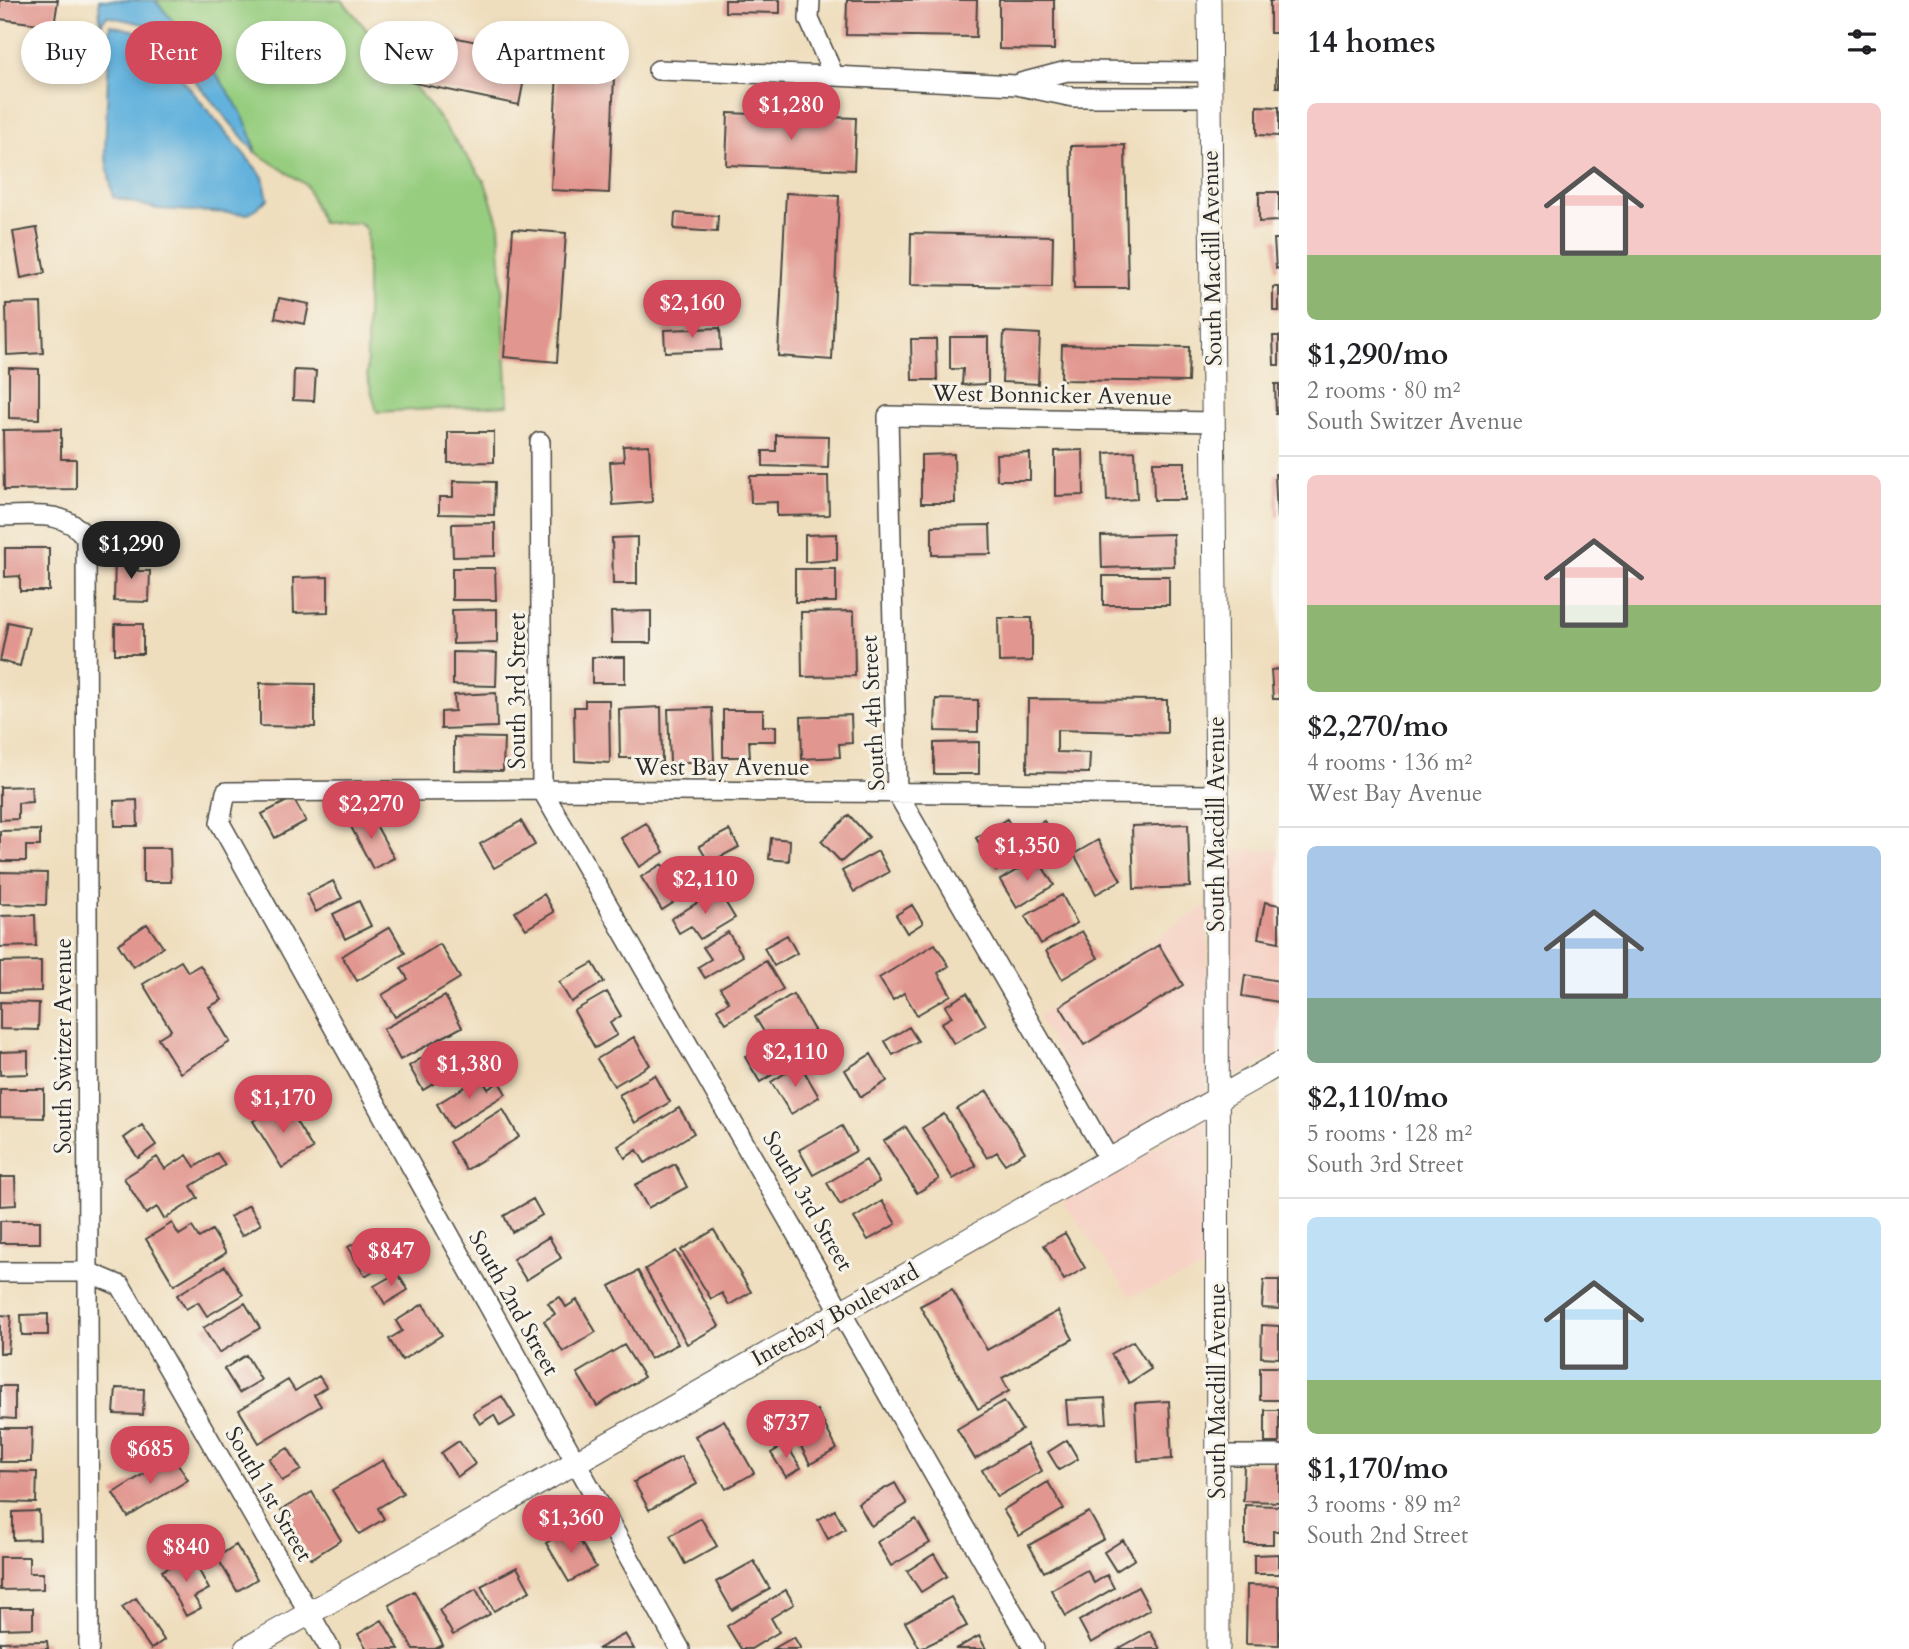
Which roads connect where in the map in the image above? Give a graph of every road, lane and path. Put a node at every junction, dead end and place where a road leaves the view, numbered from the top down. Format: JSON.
{"nodes":[{"id":1,"x":810,"y":0,"type":"edge"},
{"id":2,"x":1209,"y":0,"type":"edge"},
{"id":3,"x":658,"y":70,"type":"dead end"},
{"id":4,"x":1210,"y":72,"type":"junction"},
{"id":5,"x":834,"y":76,"type":"junction"},
{"id":6,"x":1016,"y":85,"type":"junction"},
{"id":7,"x":1210,"y":97,"type":"junction"},
{"id":8,"x":888,"y":416,"type":"joint"},
{"id":9,"x":1214,"y":422,"type":"junction"},
{"id":10,"x":540,"y":442,"type":"dead end"},
{"id":11,"x":0,"y":516,"type":"edge"},
{"id":12,"x":542,"y":790,"type":"junction"},
{"id":13,"x":226,"y":792,"type":"joint"},
{"id":14,"x":897,"y":793,"type":"junction"},
{"id":15,"x":1217,"y":795,"type":"junction"},
{"id":16,"x":1279,"y":1064,"type":"edge"},
{"id":17,"x":1217,"y":1100,"type":"junction"},
{"id":18,"x":1110,"y":1161,"type":"junction"},
{"id":19,"x":0,"y":1272,"type":"edge"},
{"id":20,"x":88,"y":1272,"type":"junction"},
{"id":21,"x":842,"y":1310,"type":"junction"},
{"id":22,"x":1217,"y":1455,"type":"junction"},
{"id":23,"x":1279,"y":1455,"type":"edge"},
{"id":24,"x":574,"y":1462,"type":"junction"},
{"id":25,"x":309,"y":1613,"type":"junction"},
{"id":26,"x":89,"y":1649,"type":"edge"},
{"id":27,"x":246,"y":1649,"type":"edge"},
{"id":28,"x":330,"y":1649,"type":"edge"},
{"id":29,"x":680,"y":1649,"type":"edge"},
{"id":30,"x":1034,"y":1649,"type":"edge"},
{"id":31,"x":1218,"y":1649,"type":"edge"}],
"edges":[{"from":1,"to":5,"type":"street"},
{"from":2,"to":4,"type":"street","name":"South Macdill Avenue"},
{"from":3,"to":5,"type":"street"},
{"from":4,"to":6,"type":"street"},
{"from":4,"to":7,"type":"street","name":"South Macdill Avenue"},
{"from":5,"to":6,"type":"street"},
{"from":6,"to":7,"type":"street"},
{"from":7,"to":9,"type":"street","name":"South Macdill Avenue"},
{"from":8,"to":9,"type":"street","name":"West Bonnicker Avenue"},
{"from":8,"to":14,"type":"street","name":"South 4th Street"},
{"from":9,"to":15,"type":"street","name":"South Macdill Avenue"},
{"from":10,"to":12,"type":"street","name":"South 3rd Street"},
{"from":11,"to":20,"type":"street","name":"South Switzer Avenue"},
{"from":12,"to":13,"type":"street","name":"West Bay Avenue"},
{"from":12,"to":14,"type":"street","name":"West Bay Avenue"},
{"from":12,"to":21,"type":"street","name":"South 3rd Street"},
{"from":13,"to":24,"type":"street","name":"South 2nd Street"},
{"from":14,"to":15,"type":"street","name":"West Bay Avenue"},
{"from":14,"to":18,"type":"street","name":"South 4th Street"},
{"from":15,"to":17,"type":"street","name":"South Macdill Avenue"},
{"from":16,"to":17,"type":"street","name":"Interbay Boulevard"},
{"from":17,"to":18,"type":"street","name":"Interbay Boulevard"},
{"from":17,"to":22,"type":"street","name":"South Macdill Avenue"},
{"from":18,"to":21,"type":"street","name":"Interbay Boulevard"},
{"from":19,"to":20,"type":"street"},
{"from":20,"to":25,"type":"street","name":"South 1st Street"},
{"from":20,"to":26,"type":"street","name":"South Switzer Avenue"},
{"from":21,"to":24,"type":"street","name":"Interbay Boulevard"},
{"from":21,"to":30,"type":"street","name":"South 3rd Street"},
{"from":22,"to":23,"type":"street"},
{"from":22,"to":31,"type":"street","name":"South Macdill Avenue"},
{"from":24,"to":25,"type":"street","name":"Interbay Boulevard"},
{"from":24,"to":29,"type":"street","name":"South 2nd Street"},
{"from":25,"to":27,"type":"street","name":"Interbay Boulevard"},
{"from":25,"to":28,"type":"street","name":"South 1st Street"}]}
